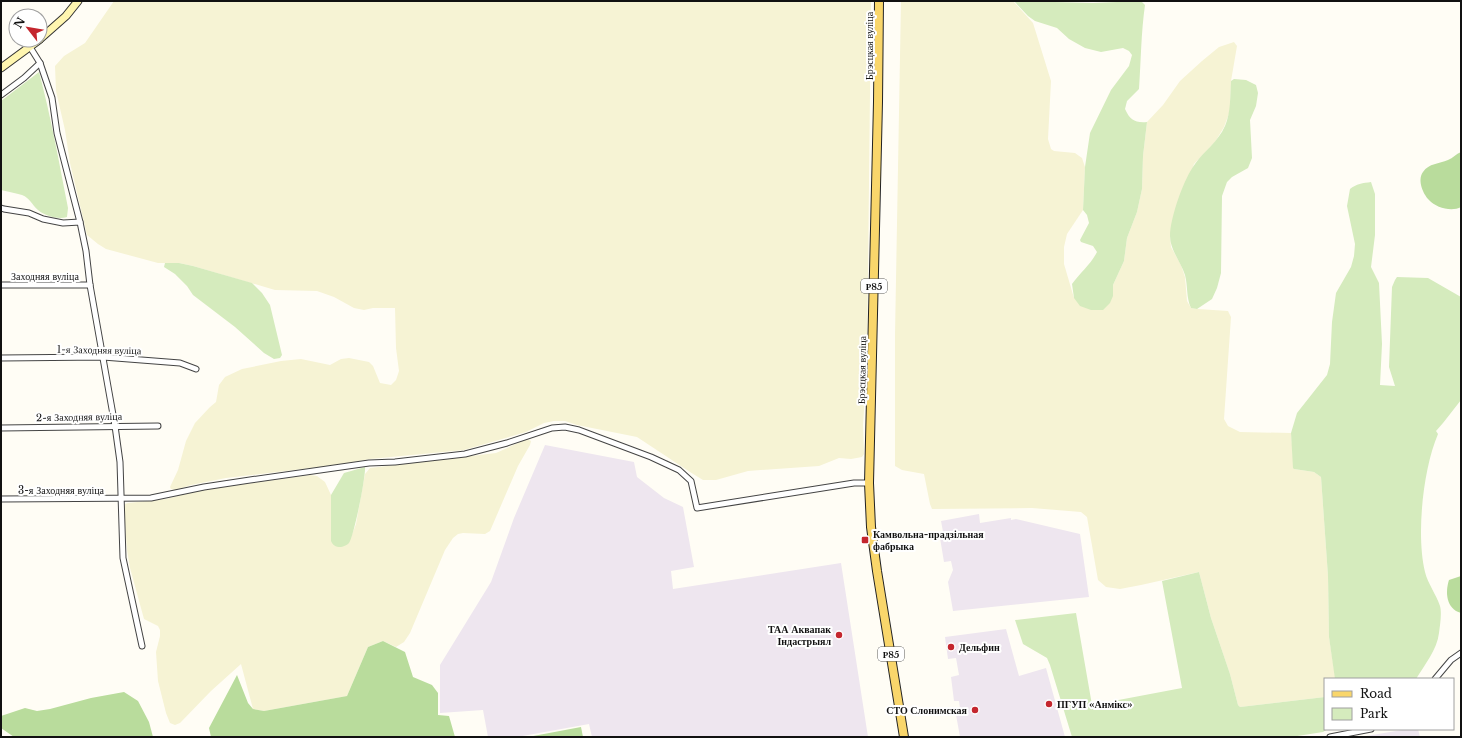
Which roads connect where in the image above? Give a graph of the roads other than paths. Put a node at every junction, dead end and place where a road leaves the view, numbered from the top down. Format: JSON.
{"nodes":[{"id":1,"x":78,"y":1,"type":"edge"},
{"id":2,"x":879,"y":1,"type":"edge"},
{"id":3,"x":48,"y":33,"type":"edge"},
{"id":4,"x":29,"y":48,"type":"edge"},
{"id":5,"x":31,"y":48,"type":"edge"},
{"id":6,"x":40,"y":63,"type":"junction"},
{"id":7,"x":1,"y":68,"type":"edge"},
{"id":8,"x":1,"y":95,"type":"edge"},
{"id":9,"x":1,"y":208,"type":"edge"},
{"id":10,"x":80,"y":222,"type":"junction"},
{"id":11,"x":1,"y":285,"type":"edge"},
{"id":12,"x":90,"y":285,"type":"junction"},
{"id":13,"x":103,"y":357,"type":"junction"},
{"id":14,"x":1,"y":358,"type":"edge"},
{"id":15,"x":196,"y":368,"type":"dead end"},
{"id":16,"x":115,"y":426,"type":"junction"},
{"id":17,"x":158,"y":426,"type":"dead end"},
{"id":18,"x":1,"y":428,"type":"edge"},
{"id":19,"x":870,"y":482,"type":"junction"},
{"id":20,"x":120,"y":498,"type":"junction"},
{"id":21,"x":1,"y":499,"type":"edge"},
{"id":22,"x":142,"y":646,"type":"dead end"},
{"id":23,"x":1461,"y":653,"type":"edge"},
{"id":24,"x":1436,"y":678,"type":"edge"},
{"id":25,"x":1366,"y":730,"type":"edge"},
{"id":26,"x":904,"y":737,"type":"edge"},
{"id":27,"x":1330,"y":737,"type":"edge"}],
"edges":[{"from":1,"to":3,"type":"main road"},
{"from":2,"to":19,"type":"main road","name":"Брэсцкая вуліца","number":"Р85"},
{"from":4,"to":7,"type":"main road"},
{"from":5,"to":6,"type":"street"},
{"from":6,"to":8,"type":"street"},
{"from":6,"to":10,"type":"street"},
{"from":9,"to":10,"type":"street"},
{"from":10,"to":12,"type":"street"},
{"from":11,"to":12,"type":"street","name":"Заходняя вуліца"},
{"from":12,"to":13,"type":"street"},
{"from":13,"to":14,"type":"street","name":"1-я Заходняя вуліца"},
{"from":13,"to":15,"type":"street","name":"1-я Заходняя вуліца"},
{"from":13,"to":16,"type":"street"},
{"from":16,"to":17,"type":"street","name":"2-я Заходняя вуліца"},
{"from":16,"to":18,"type":"street","name":"2-я Заходняя вуліца"},
{"from":16,"to":20,"type":"street"},
{"from":19,"to":20,"type":"street","name":"3-я Заходняя вуліца"},
{"from":19,"to":26,"type":"main road","name":"Брэсцкая вуліца","number":"Р85"},
{"from":20,"to":21,"type":"street","name":"3-я Заходняя вуліца"},
{"from":20,"to":22,"type":"street"},
{"from":23,"to":24,"type":"street"},
{"from":25,"to":27,"type":"street"}]}
